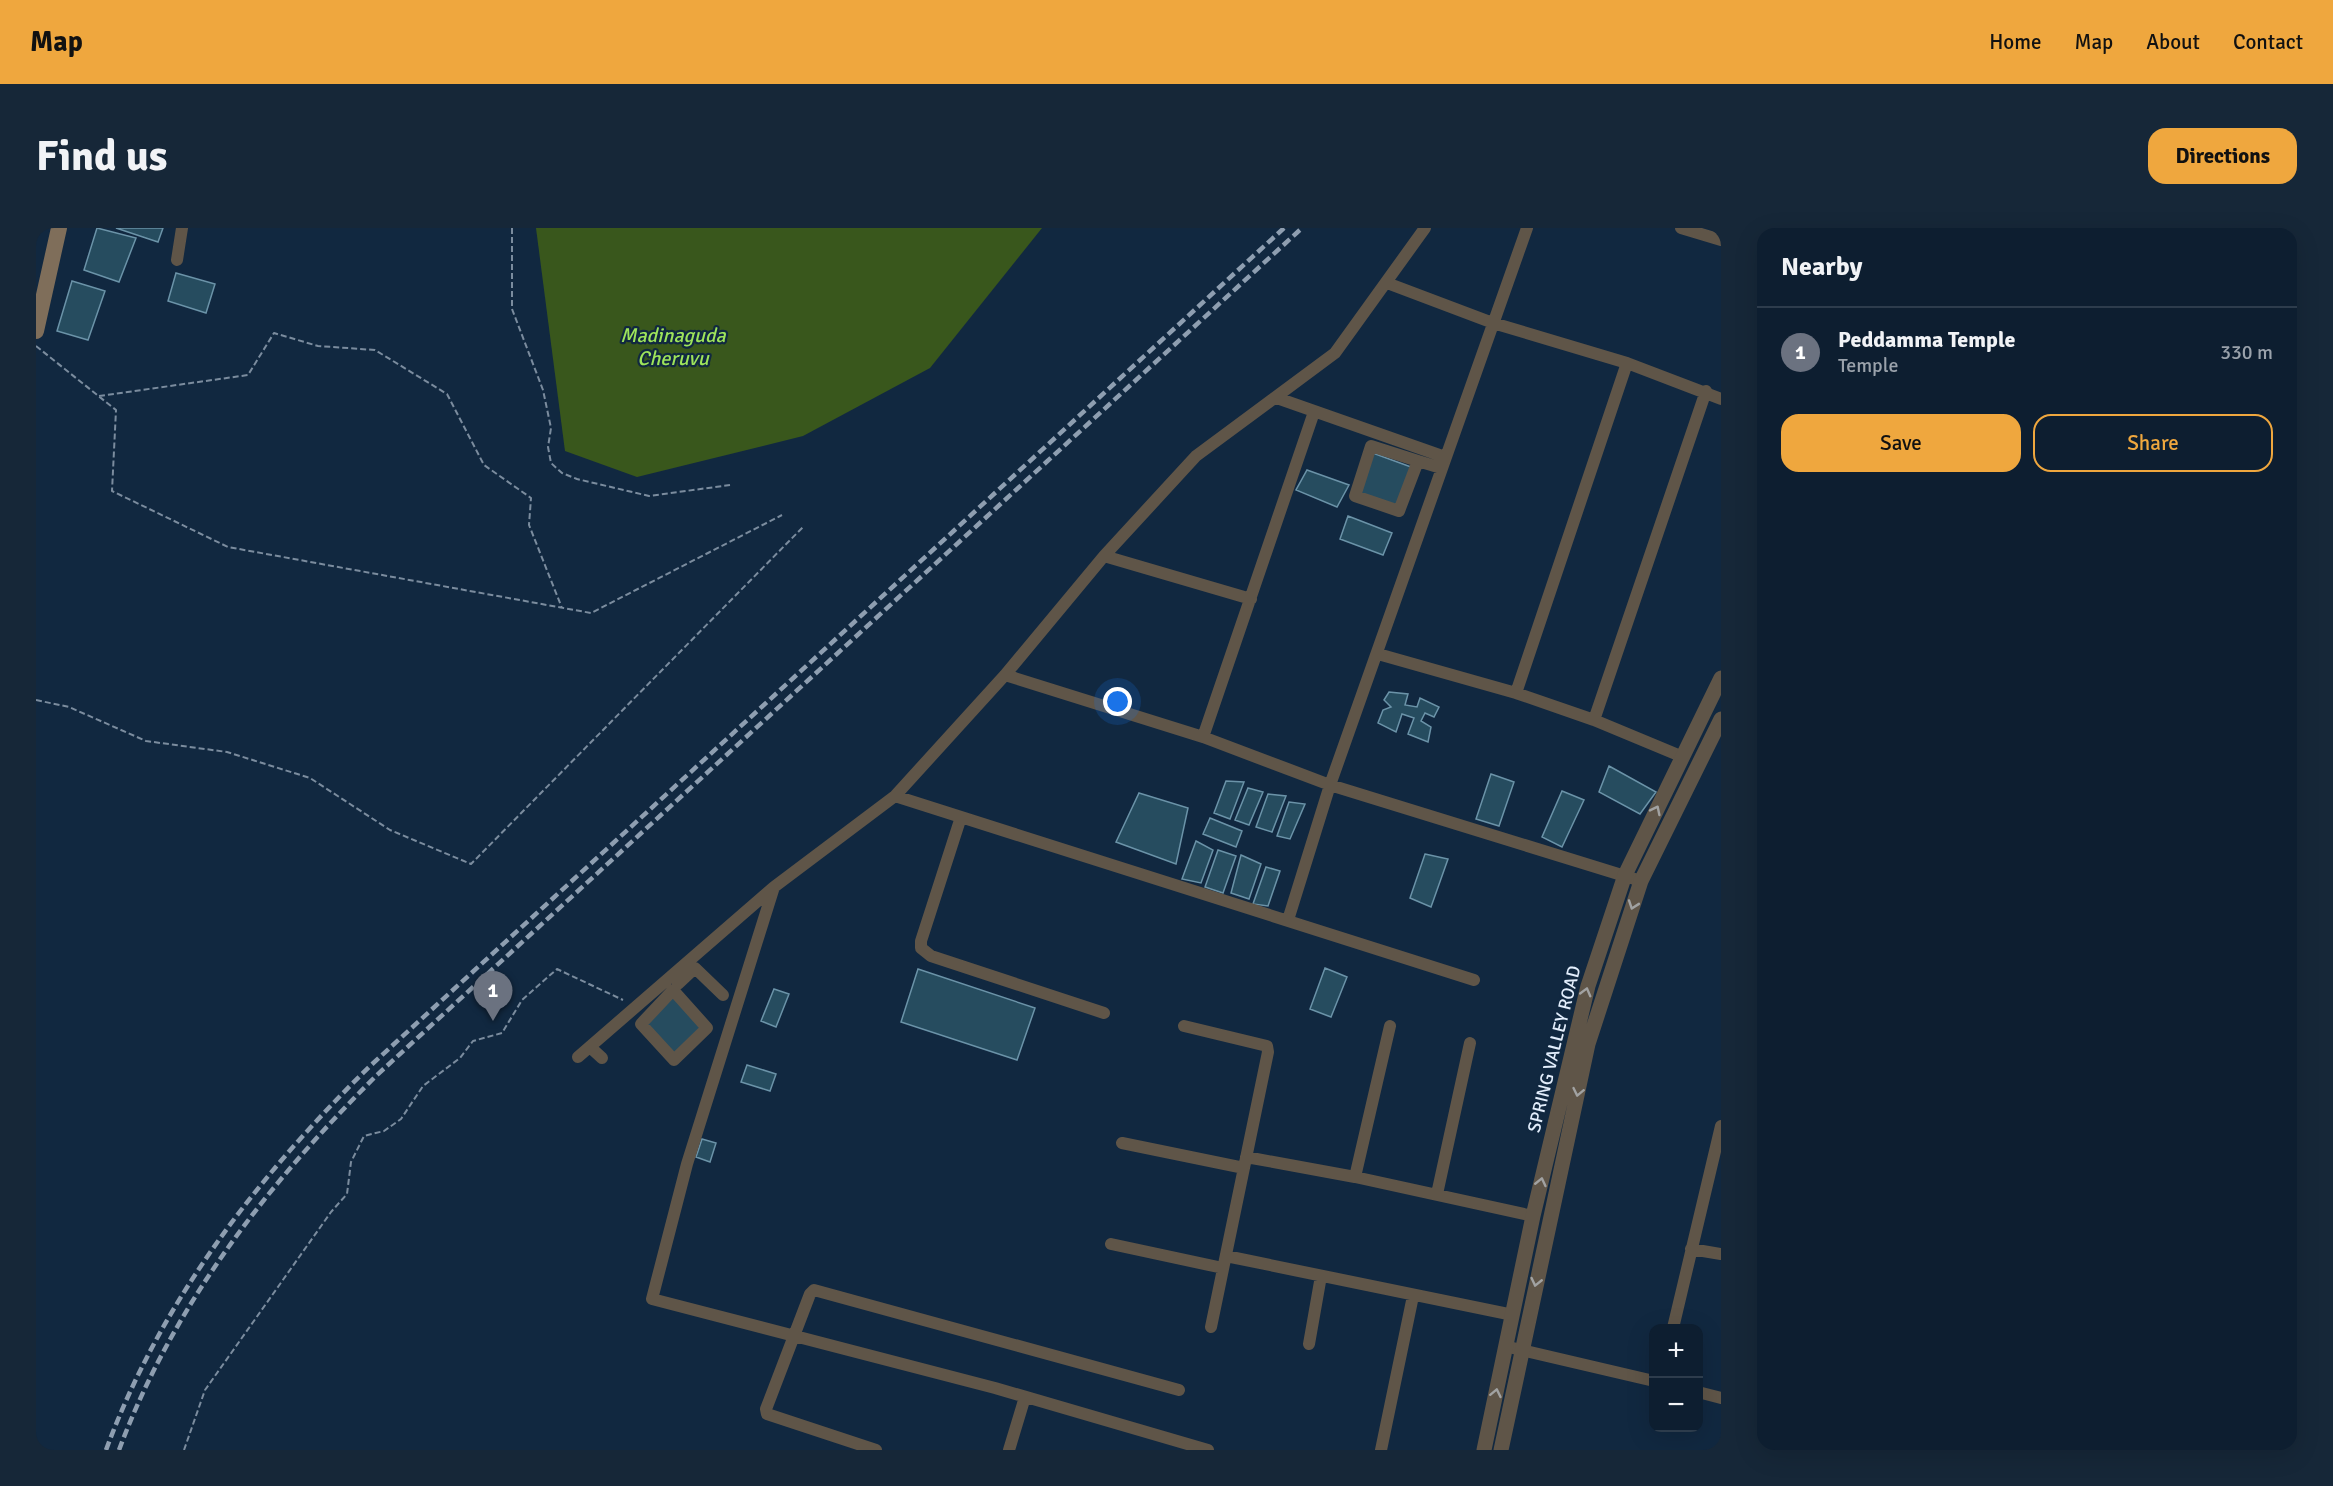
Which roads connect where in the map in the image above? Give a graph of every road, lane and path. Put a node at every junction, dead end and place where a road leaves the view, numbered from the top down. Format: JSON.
{"nodes":[{"id":1,"x":48,"y":228,"type":"edge"},
{"id":2,"x":59,"y":228,"type":"edge"},
{"id":3,"x":182,"y":228,"type":"edge"},
{"id":4,"x":512,"y":228,"type":"edge"},
{"id":5,"x":1425,"y":228,"type":"edge"},
{"id":6,"x":1527,"y":228,"type":"edge"},
{"id":7,"x":1681,"y":228,"type":"edge"},
{"id":8,"x":1721,"y":240,"type":"edge"},
{"id":9,"x":177,"y":260,"type":"dead end"},
{"id":10,"x":36,"y":283,"type":"edge"},
{"id":11,"x":1387,"y":283,"type":"junction"},
{"id":12,"x":1493,"y":322,"type":"junction"},
{"id":13,"x":36,"y":331,"type":"edge"},
{"id":14,"x":36,"y":346,"type":"edge"},
{"id":15,"x":1627,"y":363,"type":"junction"},
{"id":16,"x":1706,"y":392,"type":"junction"},
{"id":17,"x":99,"y":396,"type":"junction"},
{"id":18,"x":1277,"y":398,"type":"junction"},
{"id":19,"x":1721,"y":399,"type":"edge"},
{"id":20,"x":1314,"y":412,"type":"junction"},
{"id":21,"x":1386,"y":443,"type":"junction"},
{"id":22,"x":1418,"y":460,"type":"junction"},
{"id":23,"x":1443,"y":462,"type":"junction"},
{"id":24,"x":730,"y":485,"type":"dead end"},
{"id":25,"x":783,"y":515,"type":"dead end"},
{"id":26,"x":803,"y":527,"type":"dead end"},
{"id":27,"x":1104,"y":556,"type":"junction"},
{"id":28,"x":1251,"y":599,"type":"junction"},
{"id":29,"x":562,"y":608,"type":"junction"},
{"id":30,"x":1378,"y":654,"type":"junction"},
{"id":31,"x":1005,"y":675,"type":"junction"},
{"id":32,"x":1721,"y":678,"type":"edge"},
{"id":33,"x":1516,"y":693,"type":"junction"},
{"id":34,"x":36,"y":700,"type":"edge"},
{"id":35,"x":1721,"y":719,"type":"edge"},
{"id":36,"x":1594,"y":720,"type":"junction"},
{"id":37,"x":1203,"y":737,"type":"junction"},
{"id":38,"x":1683,"y":757,"type":"junction"},
{"id":39,"x":1330,"y":785,"type":"junction"},
{"id":40,"x":896,"y":796,"type":"junction"},
{"id":41,"x":961,"y":817,"type":"junction"},
{"id":42,"x":1624,"y":875,"type":"junction"},
{"id":43,"x":1641,"y":881,"type":"junction"},
{"id":44,"x":774,"y":887,"type":"junction"},
{"id":45,"x":1288,"y":920,"type":"junction"},
{"id":46,"x":692,"y":964,"type":"junction"},
{"id":47,"x":1474,"y":980,"type":"dead end"},
{"id":48,"x":672,"y":985,"type":"junction"},
{"id":49,"x":723,"y":995,"type":"dead end"},
{"id":50,"x":639,"y":1004,"type":"junction"},
{"id":51,"x":651,"y":1013,"type":"junction"},
{"id":52,"x":1104,"y":1013,"type":"dead end"},
{"id":53,"x":1184,"y":1026,"type":"dead end"},
{"id":54,"x":1390,"y":1026,"type":"dead end"},
{"id":55,"x":612,"y":1028,"type":"junction"},
{"id":56,"x":622,"y":1038,"type":"dead end"},
{"id":57,"x":1470,"y":1043,"type":"dead end"},
{"id":58,"x":590,"y":1047,"type":"junction"},
{"id":59,"x":578,"y":1057,"type":"dead end"},
{"id":60,"x":602,"y":1058,"type":"dead end"},
{"id":61,"x":1721,"y":1126,"type":"edge"},
{"id":62,"x":1122,"y":1143,"type":"dead end"},
{"id":63,"x":1245,"y":1162,"type":"junction"},
{"id":64,"x":1355,"y":1177,"type":"junction"},
{"id":65,"x":1437,"y":1194,"type":"junction"},
{"id":66,"x":1533,"y":1216,"type":"junction"},
{"id":67,"x":1111,"y":1245,"type":"dead end"},
{"id":68,"x":1691,"y":1249,"type":"junction"},
{"id":69,"x":1721,"y":1254,"type":"edge"},
{"id":70,"x":1225,"y":1262,"type":"junction"},
{"id":71,"x":1321,"y":1276,"type":"junction"},
{"id":72,"x":1413,"y":1296,"type":"junction"},
{"id":73,"x":1513,"y":1316,"type":"junction"},
{"id":74,"x":1674,"y":1324,"type":"edge"},
{"id":75,"x":1211,"y":1327,"type":"dead end"},
{"id":76,"x":793,"y":1337,"type":"junction"},
{"id":77,"x":1309,"y":1344,"type":"dead end"},
{"id":78,"x":1514,"y":1348,"type":"junction"},
{"id":79,"x":1649,"y":1380,"type":"edge"},
{"id":80,"x":1179,"y":1390,"type":"dead end"},
{"id":81,"x":1703,"y":1393,"type":"edge"},
{"id":82,"x":1025,"y":1397,"type":"junction"},
{"id":83,"x":1721,"y":1398,"type":"edge"},
{"id":84,"x":184,"y":1450,"type":"edge"},
{"id":85,"x":876,"y":1450,"type":"edge"},
{"id":86,"x":1009,"y":1450,"type":"edge"},
{"id":87,"x":1208,"y":1450,"type":"edge"},
{"id":88,"x":1381,"y":1450,"type":"edge"},
{"id":89,"x":1484,"y":1450,"type":"edge"},
{"id":90,"x":1501,"y":1450,"type":"edge"}],
"edges":[{"from":1,"to":10,"type":"main road"},
{"from":2,"to":13,"type":"main road"},
{"from":3,"to":9,"type":"street"},
{"from":4,"to":24,"type":"path"},
{"from":5,"to":11,"type":"street"},
{"from":6,"to":12,"type":"street"},
{"from":7,"to":8,"type":"street"},
{"from":11,"to":12,"type":"street"},
{"from":11,"to":18,"type":"street"},
{"from":12,"to":15,"type":"street"},
{"from":12,"to":23,"type":"street"},
{"from":14,"to":17,"type":"path"},
{"from":15,"to":16,"type":"street"},
{"from":15,"to":33,"type":"street"},
{"from":16,"to":19,"type":"street"},
{"from":16,"to":36,"type":"street"},
{"from":17,"to":29,"type":"path"},
{"from":17,"to":29,"type":"path"},
{"from":18,"to":20,"type":"street"},
{"from":18,"to":27,"type":"street"},
{"from":20,"to":21,"type":"street"},
{"from":20,"to":28,"type":"street"},
{"from":21,"to":22,"type":"street"},
{"from":21,"to":22,"type":"street"},
{"from":21,"to":23,"type":"street"},
{"from":22,"to":23,"type":"street"},
{"from":23,"to":30,"type":"street"},
{"from":25,"to":29,"type":"path"},
{"from":26,"to":34,"type":"path"},
{"from":27,"to":28,"type":"street"},
{"from":27,"to":31,"type":"street"},
{"from":28,"to":37,"type":"street"},
{"from":30,"to":33,"type":"street"},
{"from":30,"to":39,"type":"street"},
{"from":31,"to":37,"type":"street"},
{"from":31,"to":40,"type":"street"},
{"from":32,"to":38,"type":"street","name":"SPRING VALLEY ROAD"},
{"from":33,"to":36,"type":"street"},
{"from":35,"to":43,"type":"street","name":"SPRING VALLEY ROAD"},
{"from":36,"to":38,"type":"street"},
{"from":37,"to":39,"type":"street"},
{"from":42,"to":38,"type":"street","name":"SPRING VALLEY ROAD","one_way":true},
{"from":39,"to":42,"type":"street"},
{"from":39,"to":45,"type":"street"},
{"from":40,"to":41,"type":"street"},
{"from":40,"to":44,"type":"street"},
{"from":41,"to":45,"type":"street"},
{"from":41,"to":52,"type":"street"},
{"from":42,"to":43,"type":"street"},
{"from":66,"to":42,"type":"street","name":"SPRING VALLEY ROAD","one_way":true},
{"from":43,"to":78,"type":"street","name":"SPRING VALLEY ROAD","one_way":true},
{"from":44,"to":46,"type":"street"},
{"from":44,"to":76,"type":"street"},
{"from":45,"to":47,"type":"street"},
{"from":46,"to":48,"type":"street"},
{"from":46,"to":49,"type":"street"},
{"from":48,"to":50,"type":"street"},
{"from":48,"to":51,"type":"street"},
{"from":48,"to":51,"type":"street"},
{"from":50,"to":51,"type":"street"},
{"from":50,"to":55,"type":"street"},
{"from":50,"to":84,"type":"path"},
{"from":53,"to":63,"type":"street"},
{"from":54,"to":64,"type":"street"},
{"from":55,"to":56,"type":"street"},
{"from":55,"to":58,"type":"street"},
{"from":57,"to":65,"type":"street"},
{"from":58,"to":59,"type":"street"},
{"from":58,"to":60,"type":"street"},
{"from":61,"to":68,"type":"street"},
{"from":62,"to":63,"type":"street"},
{"from":63,"to":64,"type":"street"},
{"from":63,"to":70,"type":"street"},
{"from":64,"to":65,"type":"street"},
{"from":65,"to":66,"type":"street"},
{"from":66,"to":73,"type":"street","name":"SPRING VALLEY ROAD"},
{"from":67,"to":70,"type":"street"},
{"from":68,"to":69,"type":"street"},
{"from":68,"to":74,"type":"street"},
{"from":70,"to":71,"type":"street"},
{"from":70,"to":75,"type":"street"},
{"from":71,"to":72,"type":"street"},
{"from":71,"to":77,"type":"street"},
{"from":72,"to":73,"type":"street"},
{"from":72,"to":88,"type":"street"},
{"from":73,"to":78,"type":"street","name":"SPRING VALLEY ROAD"},
{"from":76,"to":80,"type":"street"},
{"from":76,"to":82,"type":"street"},
{"from":76,"to":85,"type":"street"},
{"from":78,"to":79,"type":"street"},
{"from":89,"to":78,"type":"street","name":"SPRING VALLEY ROAD","one_way":true},
{"from":78,"to":90,"type":"street","name":"SPRING VALLEY ROAD"},
{"from":81,"to":83,"type":"street"},
{"from":82,"to":86,"type":"street"},
{"from":82,"to":87,"type":"street"}]}
